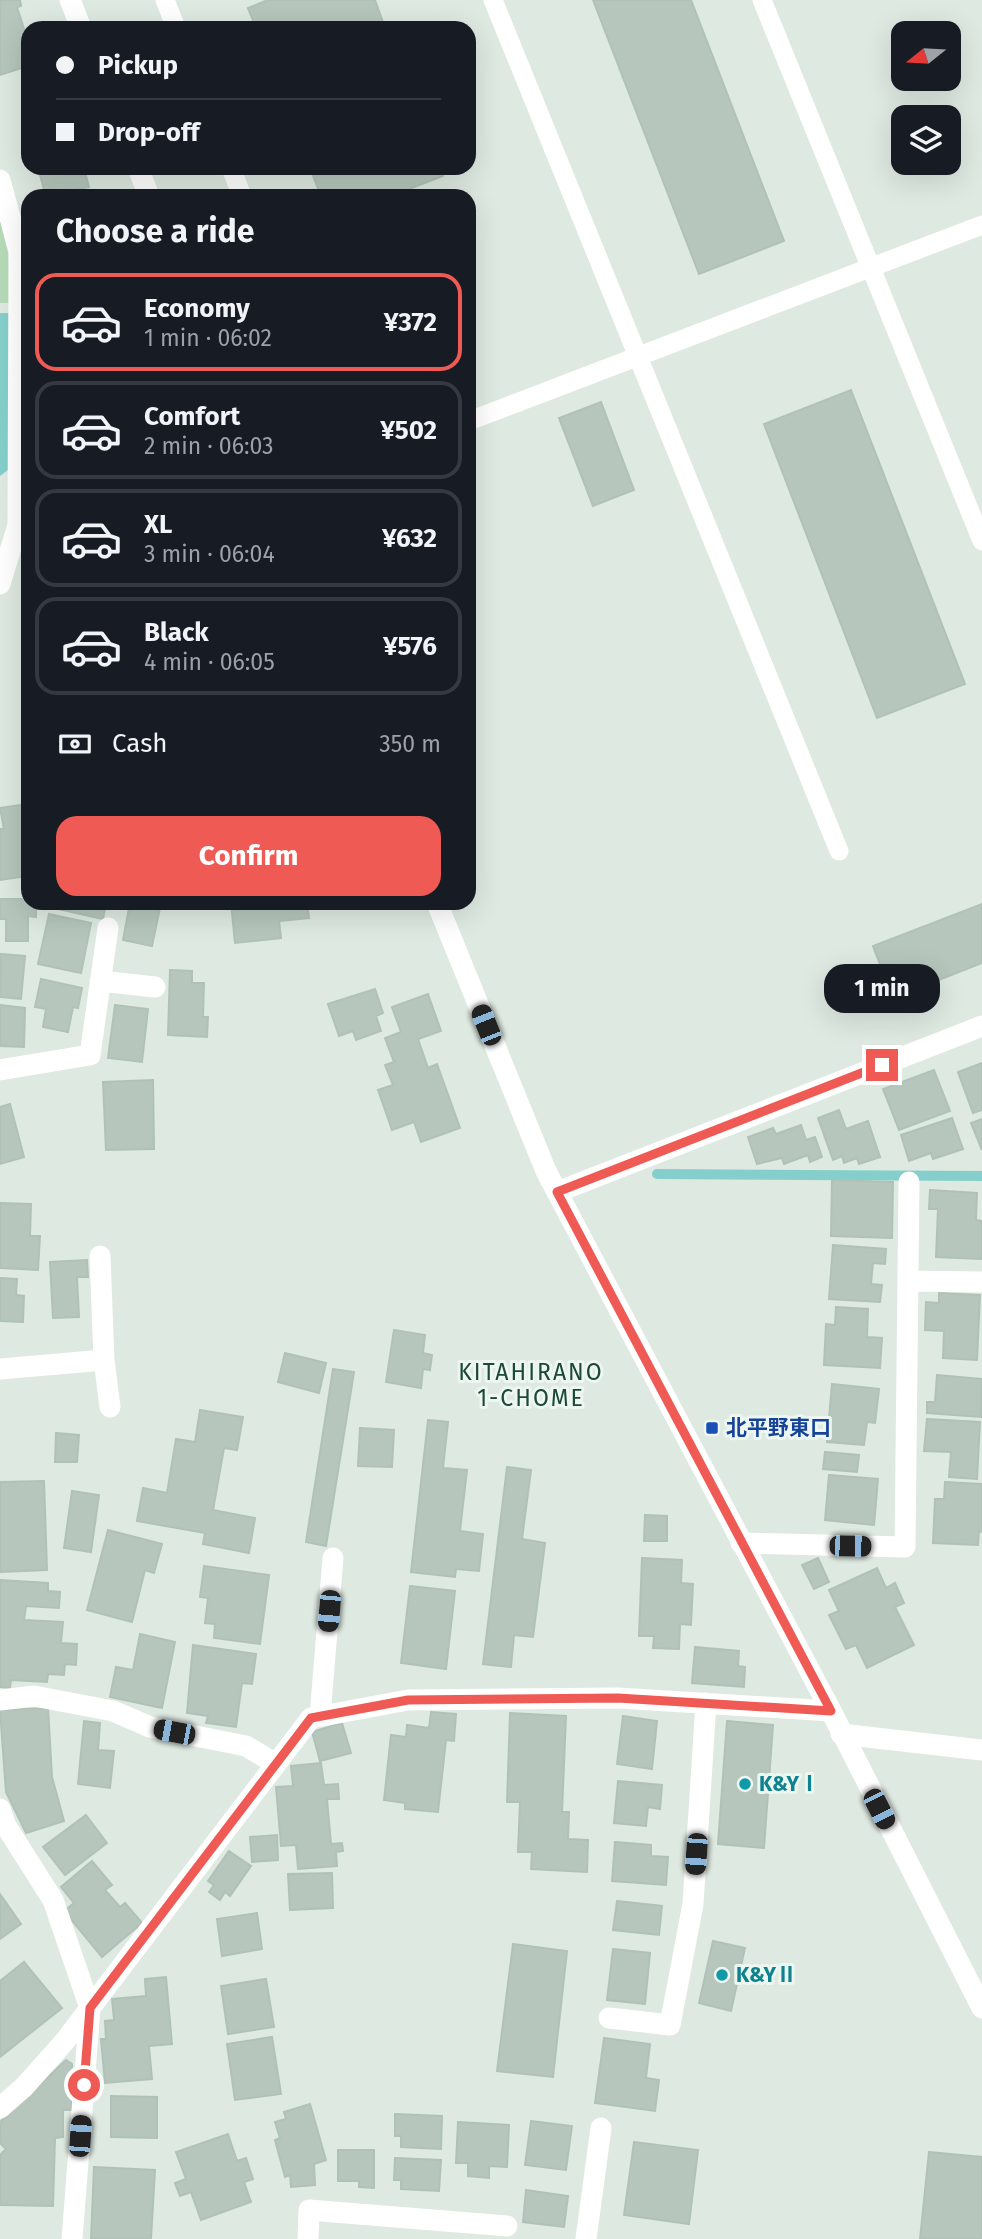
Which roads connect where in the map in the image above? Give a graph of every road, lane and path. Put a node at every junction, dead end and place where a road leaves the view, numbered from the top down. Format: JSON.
{"nodes":[{"id":1,"x":70,"y":0,"type":"edge"},
{"id":2,"x":165,"y":0,"type":"edge"},
{"id":3,"x":493,"y":0,"type":"edge"},
{"id":4,"x":762,"y":0,"type":"edge"},
{"id":5,"x":78,"y":21,"type":"edge"},
{"id":6,"x":173,"y":21,"type":"edge"},
{"id":7,"x":0,"y":180,"type":"edge"},
{"id":8,"x":982,"y":225,"type":"edge"},
{"id":9,"x":871,"y":270,"type":"junction"},
{"id":10,"x":638,"y":356,"type":"junction"},
{"id":11,"x":476,"y":418,"type":"edge"},
{"id":12,"x":982,"y":541,"type":"edge"},
{"id":13,"x":0,"y":584,"type":"edge"},
{"id":14,"x":839,"y":851,"type":"dead end"},
{"id":15,"x":440,"y":910,"type":"edge"},
{"id":16,"x":108,"y":928,"type":"dead end"},
{"id":17,"x":100,"y":981,"type":"junction"},
{"id":18,"x":155,"y":987,"type":"dead end"},
{"id":19,"x":982,"y":1026,"type":"edge"},
{"id":20,"x":0,"y":1070,"type":"edge"},
{"id":21,"x":909,"y":1182,"type":"dead end"},
{"id":22,"x":557,"y":1192,"type":"junction"},
{"id":23,"x":100,"y":1256,"type":"dead end"},
{"id":24,"x":908,"y":1281,"type":"junction"},
{"id":25,"x":982,"y":1282,"type":"edge"},
{"id":26,"x":104,"y":1360,"type":"junction"},
{"id":27,"x":0,"y":1369,"type":"edge"},
{"id":28,"x":110,"y":1407,"type":"dead end"},
{"id":29,"x":741,"y":1543,"type":"junction"},
{"id":30,"x":333,"y":1558,"type":"dead end"},
{"id":31,"x":0,"y":1700,"type":"edge"},
{"id":32,"x":706,"y":1703,"type":"junction"},
{"id":33,"x":831,"y":1711,"type":"junction"},
{"id":34,"x":320,"y":1716,"type":"junction"},
{"id":35,"x":841,"y":1734,"type":"junction"},
{"id":36,"x":982,"y":1750,"type":"edge"},
{"id":37,"x":276,"y":1764,"type":"junction"},
{"id":38,"x":2,"y":1822,"type":"edge"},
{"id":39,"x":90,"y":2008,"type":"junction"},
{"id":40,"x":982,"y":2008,"type":"edge"},
{"id":41,"x":609,"y":2018,"type":"dead end"},
{"id":42,"x":0,"y":2108,"type":"edge"},
{"id":43,"x":601,"y":2128,"type":"dead end"},
{"id":44,"x":507,"y":2226,"type":"dead end"},
{"id":45,"x":72,"y":2239,"type":"edge"},
{"id":46,"x":308,"y":2239,"type":"edge"},
{"id":47,"x":586,"y":2239,"type":"edge"}],
"edges":[{"from":1,"to":5,"type":"street"},
{"from":2,"to":6,"type":"lane"},
{"from":3,"to":10,"type":"lane"},
{"from":4,"to":9,"type":"lane"},
{"from":7,"to":13,"type":"street"},
{"from":8,"to":9,"type":"lane"},
{"from":9,"to":10,"type":"lane"},
{"from":9,"to":12,"type":"lane"},
{"from":10,"to":11,"type":"lane"},
{"from":10,"to":14,"type":"lane"},
{"from":15,"to":22,"type":"street"},
{"from":16,"to":17,"type":"street"},
{"from":17,"to":18,"type":"street"},
{"from":17,"to":20,"type":"street"},
{"from":19,"to":22,"type":"street"},
{"from":21,"to":24,"type":"street"},
{"from":22,"to":29,"type":"street"},
{"from":23,"to":26,"type":"street"},
{"from":24,"to":25,"type":"street"},
{"from":24,"to":29,"type":"street"},
{"from":26,"to":27,"type":"street"},
{"from":26,"to":28,"type":"street"},
{"from":29,"to":33,"type":"street"},
{"from":30,"to":34,"type":"street"},
{"from":31,"to":37,"type":"street"},
{"from":32,"to":33,"type":"street"},
{"from":32,"to":34,"type":"street"},
{"from":32,"to":41,"type":"street"},
{"from":33,"to":35,"type":"street"},
{"from":34,"to":37,"type":"street"},
{"from":35,"to":36,"type":"street"},
{"from":35,"to":40,"type":"street"},
{"from":37,"to":39,"type":"street"},
{"from":38,"to":39,"type":"street"},
{"from":39,"to":42,"type":"street"},
{"from":39,"to":45,"type":"street"},
{"from":43,"to":47,"type":"street"},
{"from":44,"to":46,"type":"street"}]}
